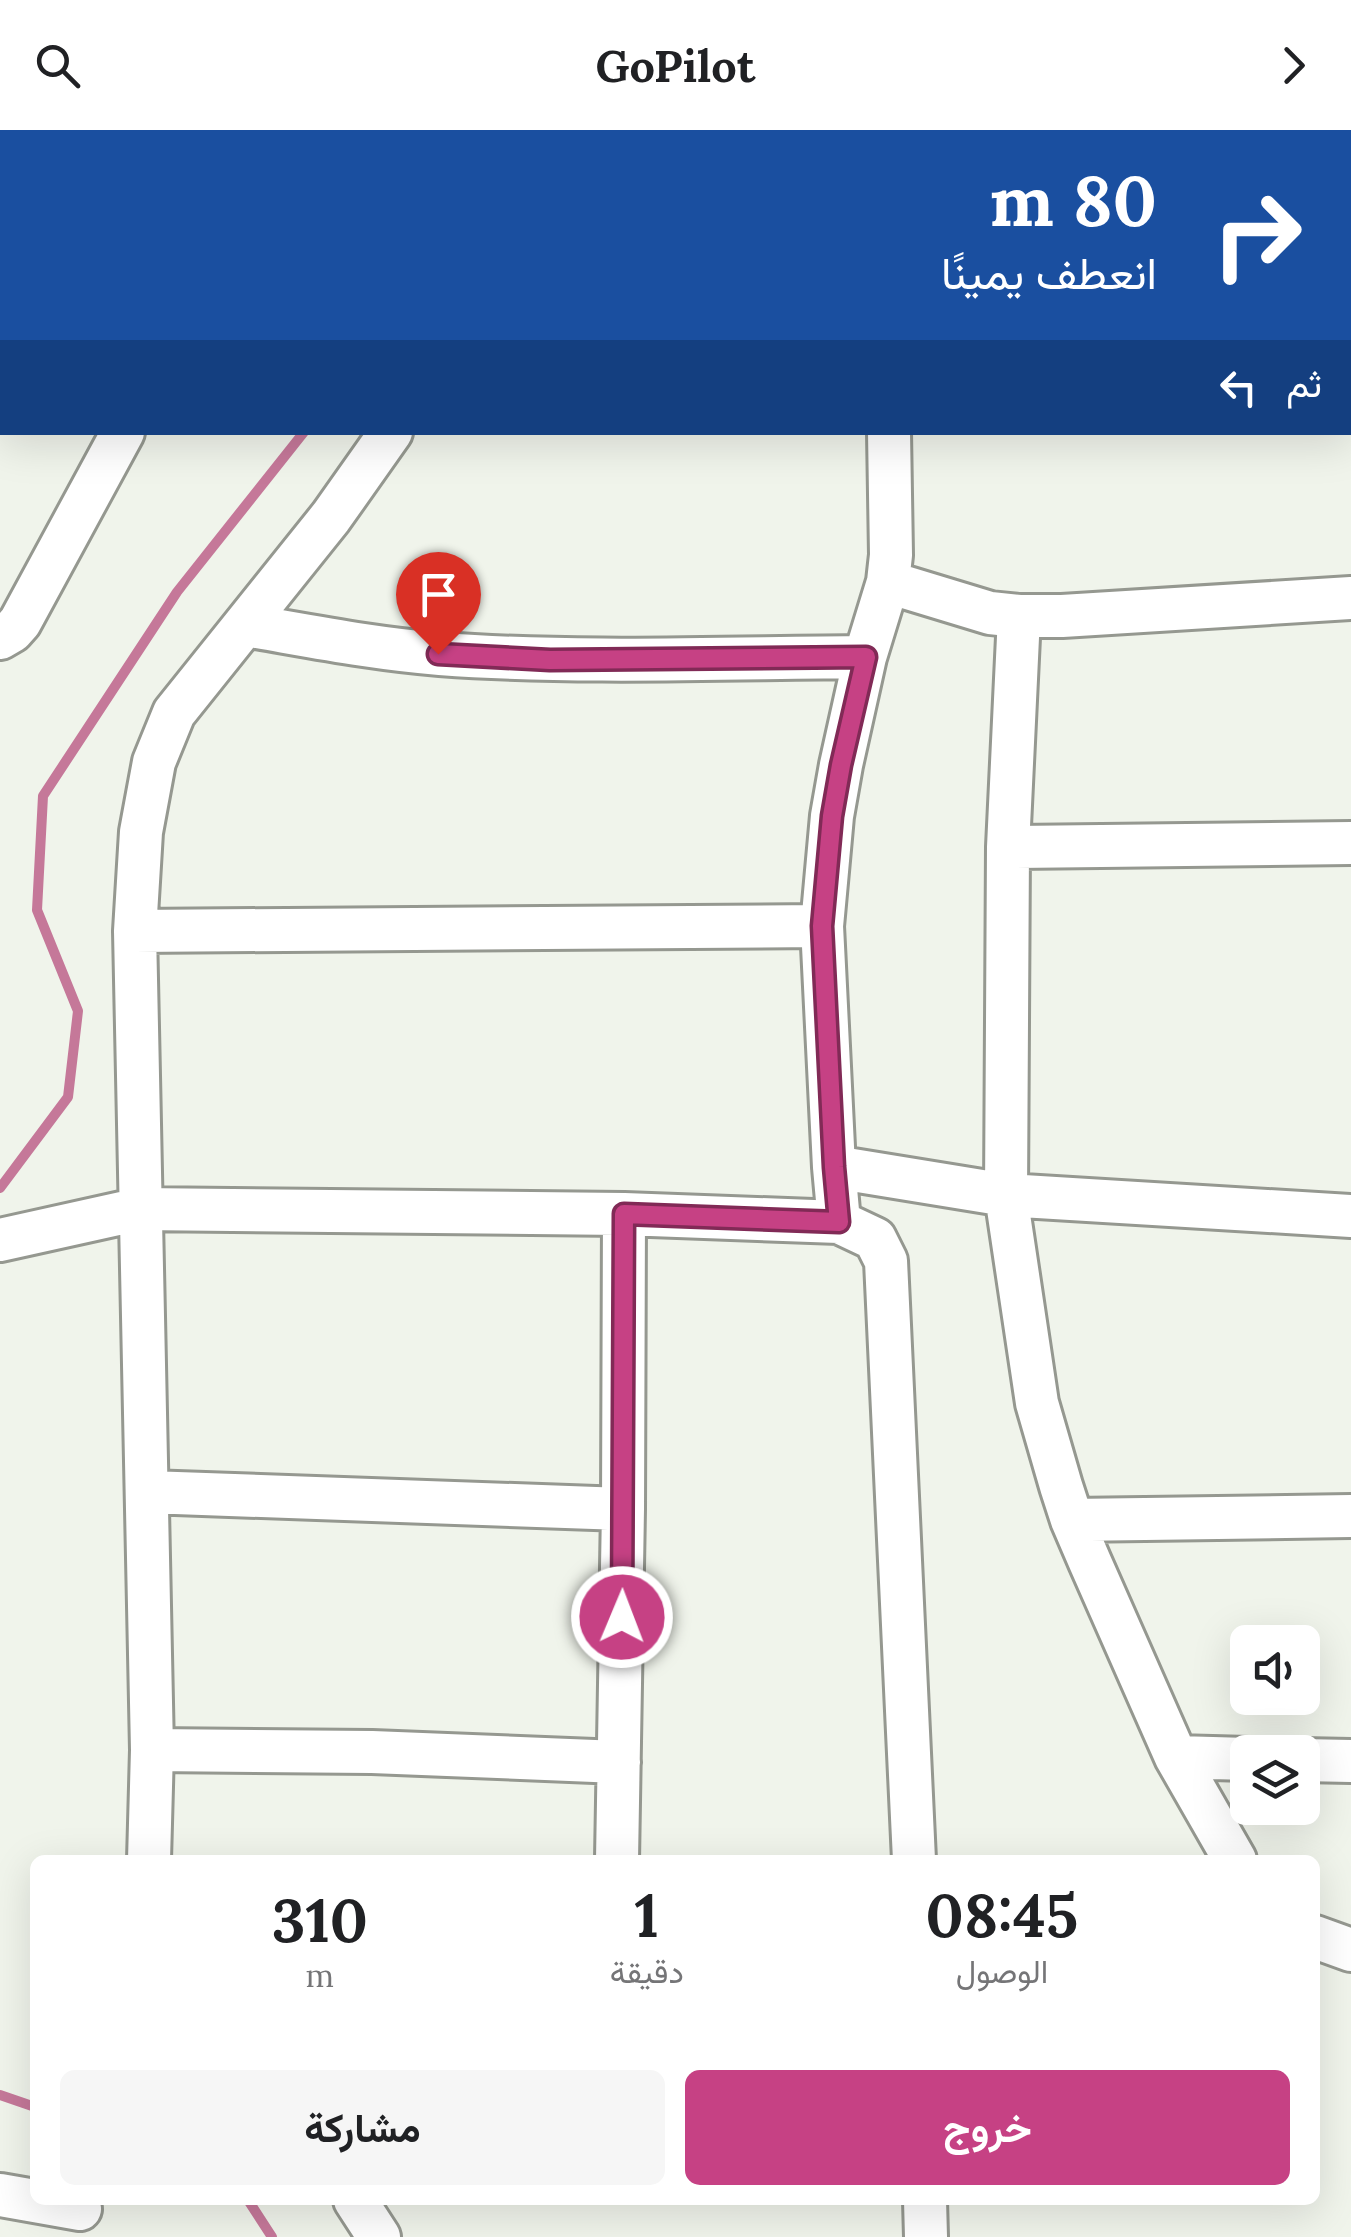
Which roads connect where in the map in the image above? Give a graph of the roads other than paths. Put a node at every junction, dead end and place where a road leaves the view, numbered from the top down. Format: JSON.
{"nodes":[{"id":1,"x":121,"y":435,"type":"edge"},
{"id":2,"x":389,"y":435,"type":"edge"},
{"id":3,"x":889,"y":435,"type":"edge"},
{"id":4,"x":888,"y":582,"type":"junction"},
{"id":5,"x":1351,"y":598,"type":"edge"},
{"id":6,"x":1019,"y":616,"type":"junction"},
{"id":7,"x":245,"y":625,"type":"junction"},
{"id":8,"x":0,"y":638,"type":"edge"},
{"id":9,"x":866,"y":657,"type":"junction"},
{"id":10,"x":1351,"y":843,"type":"edge"},
{"id":11,"x":1008,"y":847,"type":"junction"},
{"id":12,"x":822,"y":926,"type":"junction"},
{"id":13,"x":135,"y":930,"type":"junction"},
{"id":14,"x":834,"y":1167,"type":"junction"},
{"id":15,"x":1006,"y":1195,"type":"junction"},
{"id":16,"x":140,"y":1210,"type":"junction"},
{"id":17,"x":624,"y":1214,"type":"junction"},
{"id":18,"x":1351,"y":1216,"type":"edge"},
{"id":19,"x":839,"y":1222,"type":"junction"},
{"id":20,"x":0,"y":1240,"type":"edge"},
{"id":21,"x":148,"y":1492,"type":"junction"},
{"id":22,"x":623,"y":1509,"type":"junction"},
{"id":23,"x":1351,"y":1516,"type":"edge"},
{"id":24,"x":1072,"y":1520,"type":"junction"},
{"id":25,"x":152,"y":1750,"type":"junction"},
{"id":26,"x":1176,"y":1757,"type":"junction"},
{"id":27,"x":1230,"y":1758,"type":"edge"},
{"id":28,"x":1320,"y":1761,"type":"edge"},
{"id":29,"x":620,"y":1762,"type":"junction"},
{"id":30,"x":1351,"y":1762,"type":"edge"},
{"id":31,"x":149,"y":1855,"type":"edge"},
{"id":32,"x":618,"y":1855,"type":"edge"},
{"id":33,"x":914,"y":1855,"type":"edge"},
{"id":34,"x":1233,"y":1855,"type":"edge"},
{"id":35,"x":1320,"y":1939,"type":"edge"},
{"id":36,"x":1351,"y":1950,"type":"edge"},
{"id":37,"x":0,"y":2194,"type":"edge"},
{"id":38,"x":30,"y":2202,"type":"edge"},
{"id":39,"x":42,"y":2205,"type":"edge"},
{"id":40,"x":358,"y":2205,"type":"edge"},
{"id":41,"x":925,"y":2205,"type":"edge"},
{"id":42,"x":80,"y":2215,"type":"edge"},
{"id":43,"x":379,"y":2237,"type":"edge"},
{"id":44,"x":926,"y":2237,"type":"edge"}],
"edges":[{"from":1,"to":8,"type":"street"},
{"from":2,"to":7,"type":"street"},
{"from":3,"to":4,"type":"street"},
{"from":4,"to":6,"type":"street"},
{"from":4,"to":9,"type":"street"},
{"from":5,"to":6,"type":"street"},
{"from":6,"to":11,"type":"street"},
{"from":7,"to":9,"type":"street"},
{"from":7,"to":13,"type":"street"},
{"from":9,"to":12,"type":"street"},
{"from":10,"to":11,"type":"street"},
{"from":11,"to":15,"type":"street"},
{"from":12,"to":13,"type":"street"},
{"from":12,"to":14,"type":"street"},
{"from":13,"to":16,"type":"street"},
{"from":14,"to":15,"type":"street"},
{"from":14,"to":19,"type":"street"},
{"from":15,"to":18,"type":"street"},
{"from":15,"to":24,"type":"street"},
{"from":16,"to":17,"type":"street"},
{"from":16,"to":20,"type":"street"},
{"from":16,"to":21,"type":"street"},
{"from":17,"to":19,"type":"street"},
{"from":17,"to":22,"type":"street"},
{"from":19,"to":33,"type":"street"},
{"from":21,"to":22,"type":"street"},
{"from":21,"to":25,"type":"street"},
{"from":22,"to":29,"type":"street"},
{"from":23,"to":24,"type":"street"},
{"from":24,"to":26,"type":"street"},
{"from":25,"to":29,"type":"street"},
{"from":25,"to":31,"type":"street"},
{"from":26,"to":27,"type":"street"},
{"from":26,"to":34,"type":"street"},
{"from":28,"to":30,"type":"street"},
{"from":29,"to":32,"type":"street"},
{"from":35,"to":36,"type":"street"},
{"from":37,"to":38,"type":"street"},
{"from":39,"to":42,"type":"street"},
{"from":40,"to":43,"type":"street"},
{"from":41,"to":44,"type":"street"}]}
